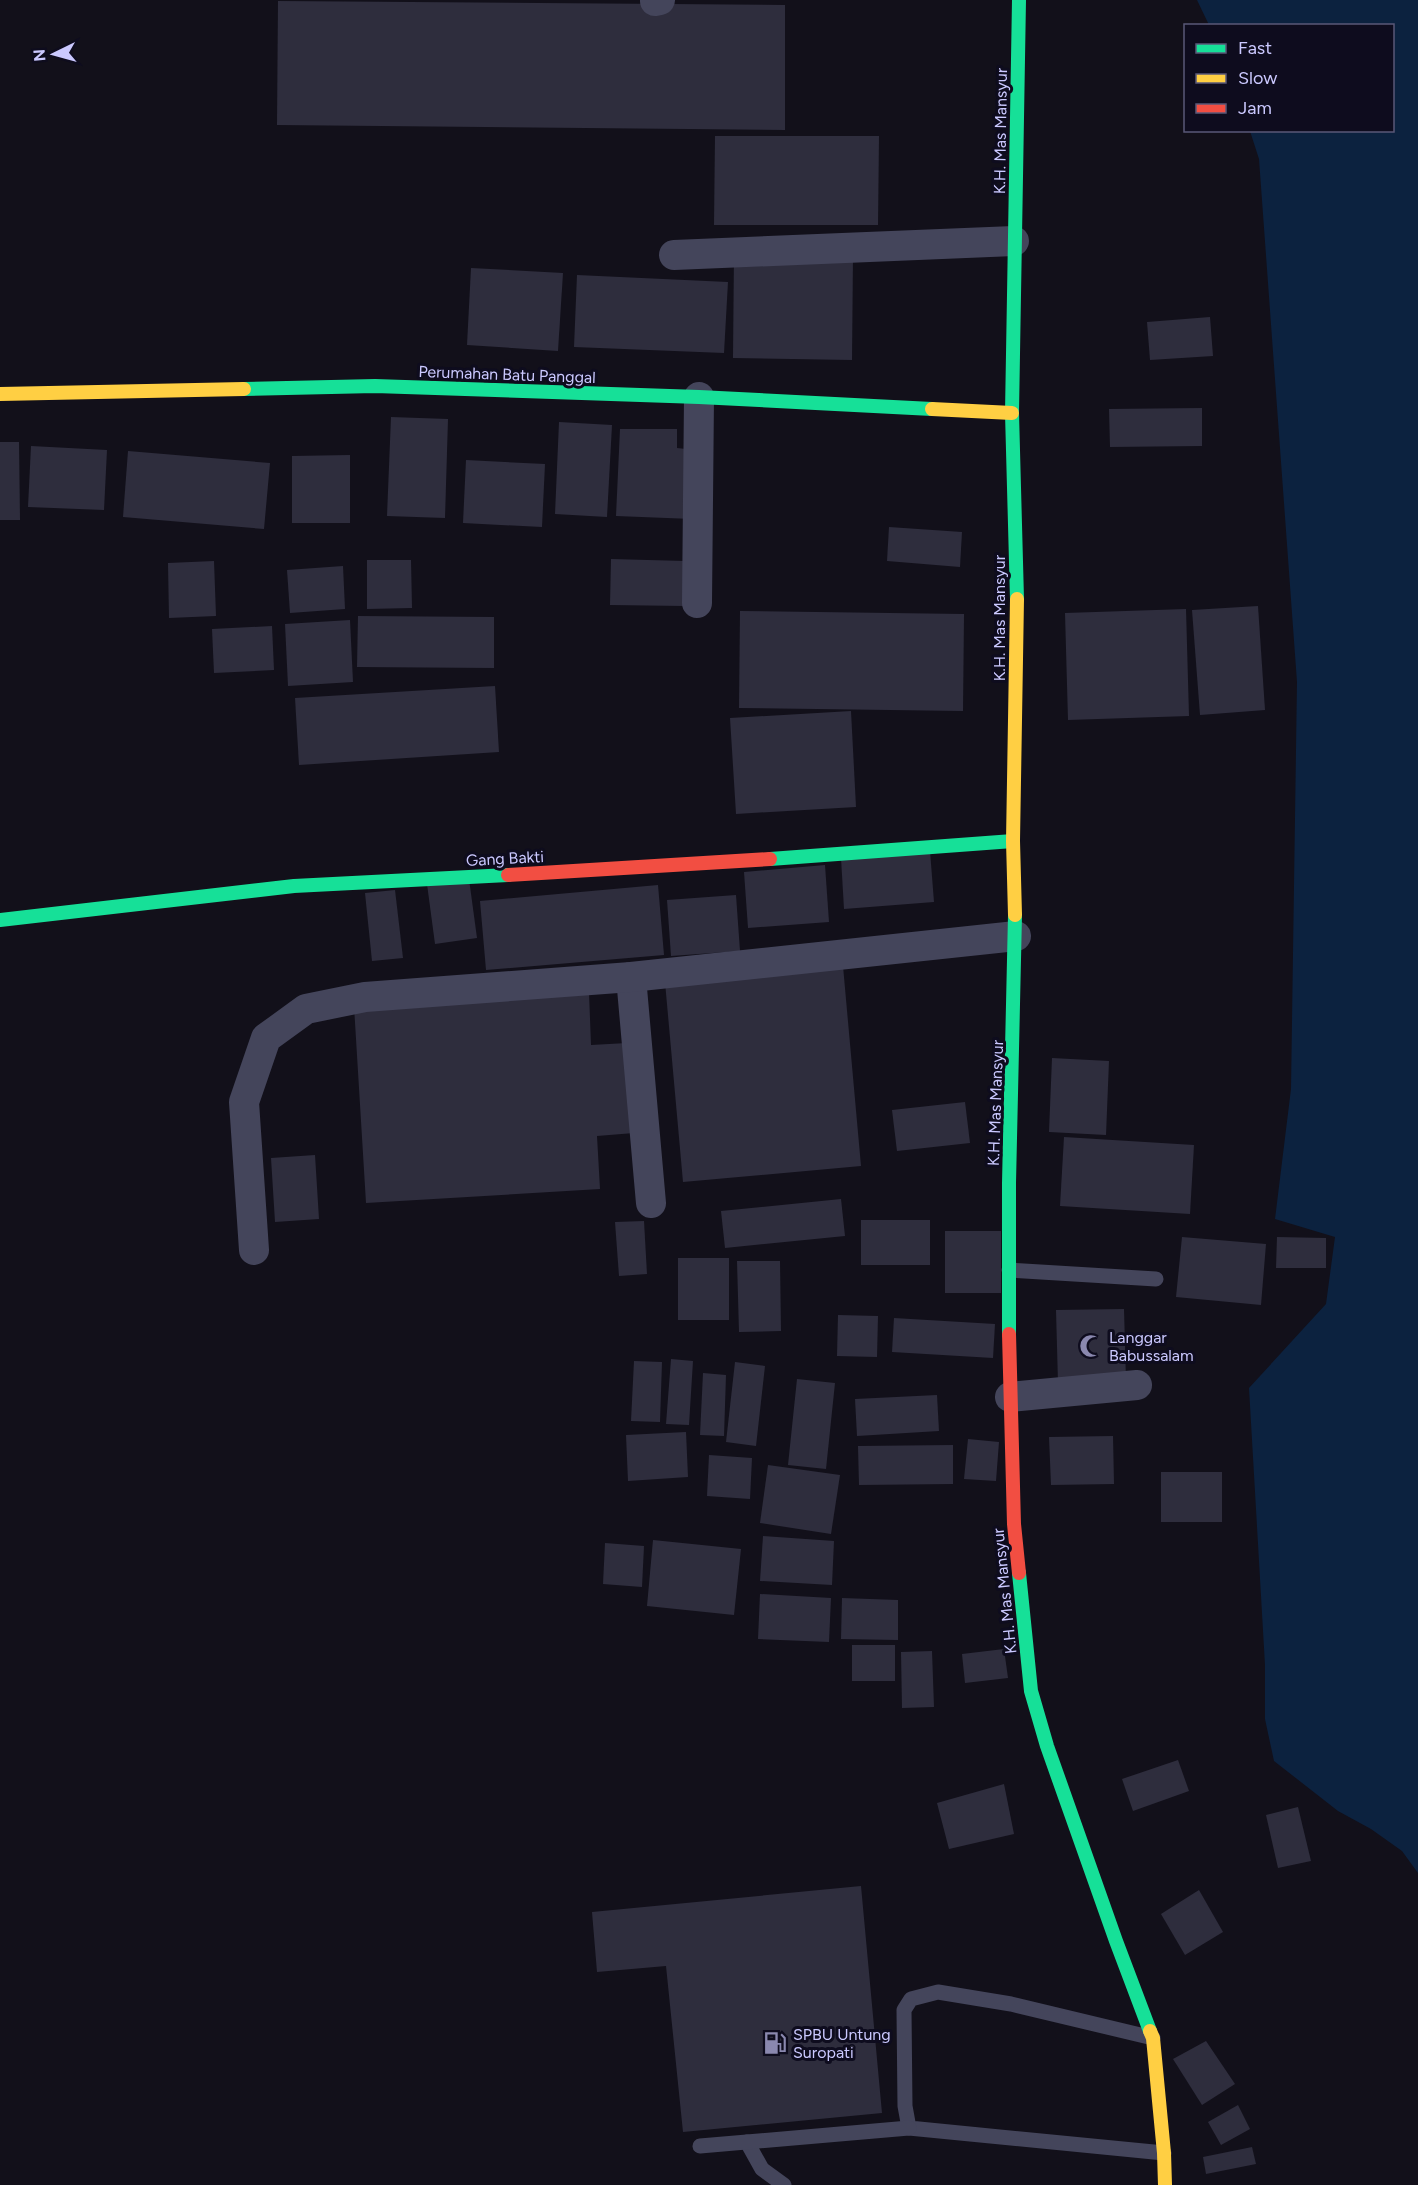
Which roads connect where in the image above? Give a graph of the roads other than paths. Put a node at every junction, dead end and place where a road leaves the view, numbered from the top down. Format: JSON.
{"nodes":[{"id":1,"x":660,"y":0,"type":"edge"},
{"id":2,"x":1018,"y":0,"type":"edge"},
{"id":3,"x":655,"y":1,"type":"edge"},
{"id":4,"x":1014,"y":241,"type":"junction"},
{"id":5,"x":674,"y":255,"type":"dead end"},
{"id":6,"x":0,"y":394,"type":"edge"},
{"id":7,"x":699,"y":398,"type":"junction"},
{"id":8,"x":1012,"y":413,"type":"junction"},
{"id":9,"x":697,"y":603,"type":"dead end"},
{"id":10,"x":1013,"y":841,"type":"junction"},
{"id":11,"x":0,"y":920,"type":"edge"},
{"id":12,"x":1016,"y":936,"type":"junction"},
{"id":13,"x":631,"y":977,"type":"junction"},
{"id":14,"x":651,"y":1203,"type":"dead end"},
{"id":15,"x":254,"y":1250,"type":"dead end"},
{"id":16,"x":1009,"y":1270,"type":"junction"},
{"id":17,"x":1156,"y":1279,"type":"dead end"},
{"id":18,"x":1137,"y":1385,"type":"dead end"},
{"id":19,"x":1010,"y":1396,"type":"junction"},
{"id":20,"x":1153,"y":2038,"type":"junction"},
{"id":21,"x":909,"y":2128,"type":"junction"},
{"id":22,"x":747,"y":2142,"type":"junction"},
{"id":23,"x":700,"y":2146,"type":"dead end"},
{"id":24,"x":1164,"y":2153,"type":"junction"},
{"id":25,"x":784,"y":2185,"type":"edge"},
{"id":26,"x":1165,"y":2185,"type":"edge"}],
"edges":[{"from":1,"to":3,"type":"street"},
{"from":2,"to":4,"type":"main road","name":"K.H. Mas Mansyur"},
{"from":4,"to":5,"type":"street"},
{"from":4,"to":8,"type":"main road","name":"K.H. Mas Mansyur"},
{"from":6,"to":7,"type":"main road","name":"Perumahan Batu Panggal"},
{"from":7,"to":8,"type":"main road","name":"Perumahan Batu Panggal"},
{"from":7,"to":9,"type":"street"},
{"from":8,"to":10,"type":"main road","name":"K.H. Mas Mansyur"},
{"from":10,"to":11,"type":"main road","name":"Gang Bakti"},
{"from":10,"to":12,"type":"main road","name":"K.H. Mas Mansyur"},
{"from":12,"to":13,"type":"street"},
{"from":12,"to":16,"type":"main road","name":"K.H. Mas Mansyur"},
{"from":13,"to":14,"type":"street"},
{"from":13,"to":15,"type":"street"},
{"from":16,"to":17,"type":"lane"},
{"from":16,"to":19,"type":"main road","name":"K.H. Mas Mansyur"},
{"from":18,"to":19,"type":"street"},
{"from":19,"to":20,"type":"main road","name":"K.H. Mas Mansyur"},
{"from":20,"to":21,"type":"lane"},
{"from":20,"to":24,"type":"main road","name":"K.H. Mas Mansyur"},
{"from":21,"to":22,"type":"lane"},
{"from":21,"to":24,"type":"lane"},
{"from":22,"to":23,"type":"lane"},
{"from":22,"to":25,"type":"lane"},
{"from":24,"to":26,"type":"main road","name":"K.H. Mas Mansyur"}]}
